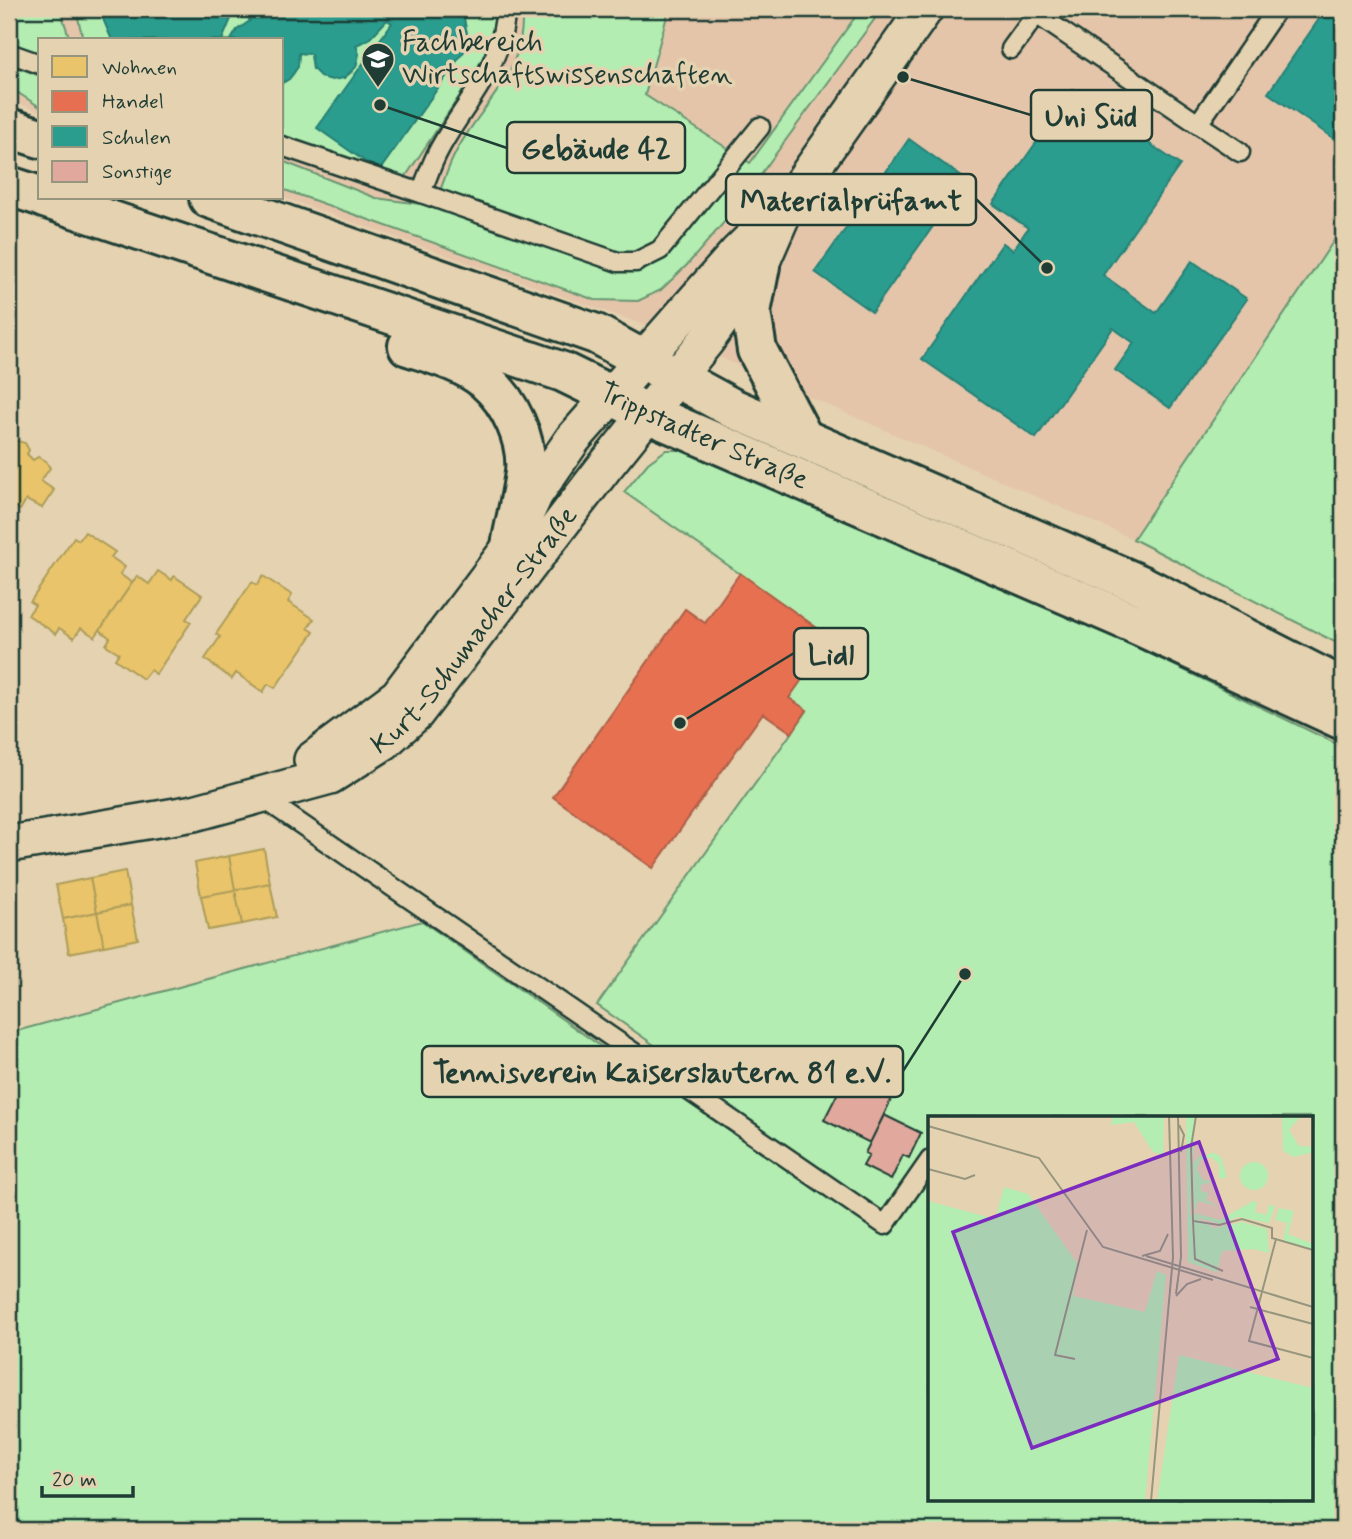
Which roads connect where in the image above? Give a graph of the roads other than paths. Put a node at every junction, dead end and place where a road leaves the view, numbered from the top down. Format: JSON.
{"nodes":[{"id":1,"x":505,"y":9,"type":"edge"},
{"id":2,"x":925,"y":9,"type":"edge"},
{"id":3,"x":1277,"y":9,"type":"edge"},
{"id":4,"x":1035,"y":10,"type":"edge"},
{"id":5,"x":1012,"y":49,"type":"dead end"},
{"id":6,"x":9,"y":53,"type":"edge"},
{"id":7,"x":38,"y":63,"type":"edge"},
{"id":8,"x":1198,"y":124,"type":"junction"},
{"id":9,"x":760,"y":127,"type":"dead end"},
{"id":10,"x":284,"y":147,"type":"edge"},
{"id":11,"x":1240,"y":152,"type":"dead end"},
{"id":12,"x":421,"y":193,"type":"junction"},
{"id":13,"x":51,"y":200,"type":"edge"},
{"id":14,"x":215,"y":200,"type":"edge"},
{"id":15,"x":787,"y":204,"type":"junction"},
{"id":16,"x":760,"y":266,"type":"junction"},
{"id":17,"x":340,"y":294,"type":"junction"},
{"id":18,"x":660,"y":367,"type":"junction"},
{"id":19,"x":612,"y":395,"type":"junction"},
{"id":20,"x":648,"y":413,"type":"junction"},
{"id":21,"x":803,"y":438,"type":"junction"},
{"id":22,"x":511,"y":546,"type":"junction"},
{"id":23,"x":1343,"y":688,"type":"edge"},
{"id":24,"x":1343,"y":720,"type":"edge"},
{"id":25,"x":260,"y":796,"type":"junction"},
{"id":26,"x":9,"y":844,"type":"edge"},
{"id":27,"x":928,"y":1163,"type":"edge"}],
"edges":[{"from":1,"to":12,"type":"lane"},
{"from":2,"to":15,"type":"street"},
{"from":3,"to":8,"type":"lane"},
{"from":4,"to":5,"type":"lane"},
{"from":4,"to":8,"type":"lane"},
{"from":6,"to":7,"type":"lane"},
{"from":8,"to":11,"type":"lane"},
{"from":9,"to":12,"type":"lane"},
{"from":10,"to":12,"type":"lane"},
{"from":13,"to":17,"type":"main road","name":"Trippstadter Straße"},
{"from":14,"to":18,"type":"main road","name":"Trippstadter Straße"},
{"from":15,"to":16,"type":"street"},
{"from":15,"to":18,"type":"street"},
{"from":16,"to":18,"type":"street"},
{"from":16,"to":21,"type":"main road"},
{"from":17,"to":19,"type":"main road","name":"Trippstadter Straße"},
{"from":17,"to":22,"type":"main road"},
{"from":18,"to":19,"type":"street","name":"Kurt-Schumacher-Straße"},
{"from":18,"to":20,"type":"street","name":"Kurt-Schumacher-Straße"},
{"from":18,"to":21,"type":"main road","name":"Trippstadter Straße"},
{"from":19,"to":20,"type":"main road","name":"Trippstadter Straße"},
{"from":19,"to":22,"type":"street","name":"Kurt-Schumacher-Straße"},
{"from":20,"to":24,"type":"main road","name":"Trippstadter Straße"},
{"from":20,"to":25,"type":"street","name":"Kurt-Schumacher-Straße"},
{"from":21,"to":23,"type":"main road","name":"Trippstadter Straße"},
{"from":22,"to":25,"type":"street","name":"Kurt-Schumacher-Straße"},
{"from":25,"to":26,"type":"street","name":"Kurt-Schumacher-Straße"},
{"from":25,"to":27,"type":"lane"}]}
